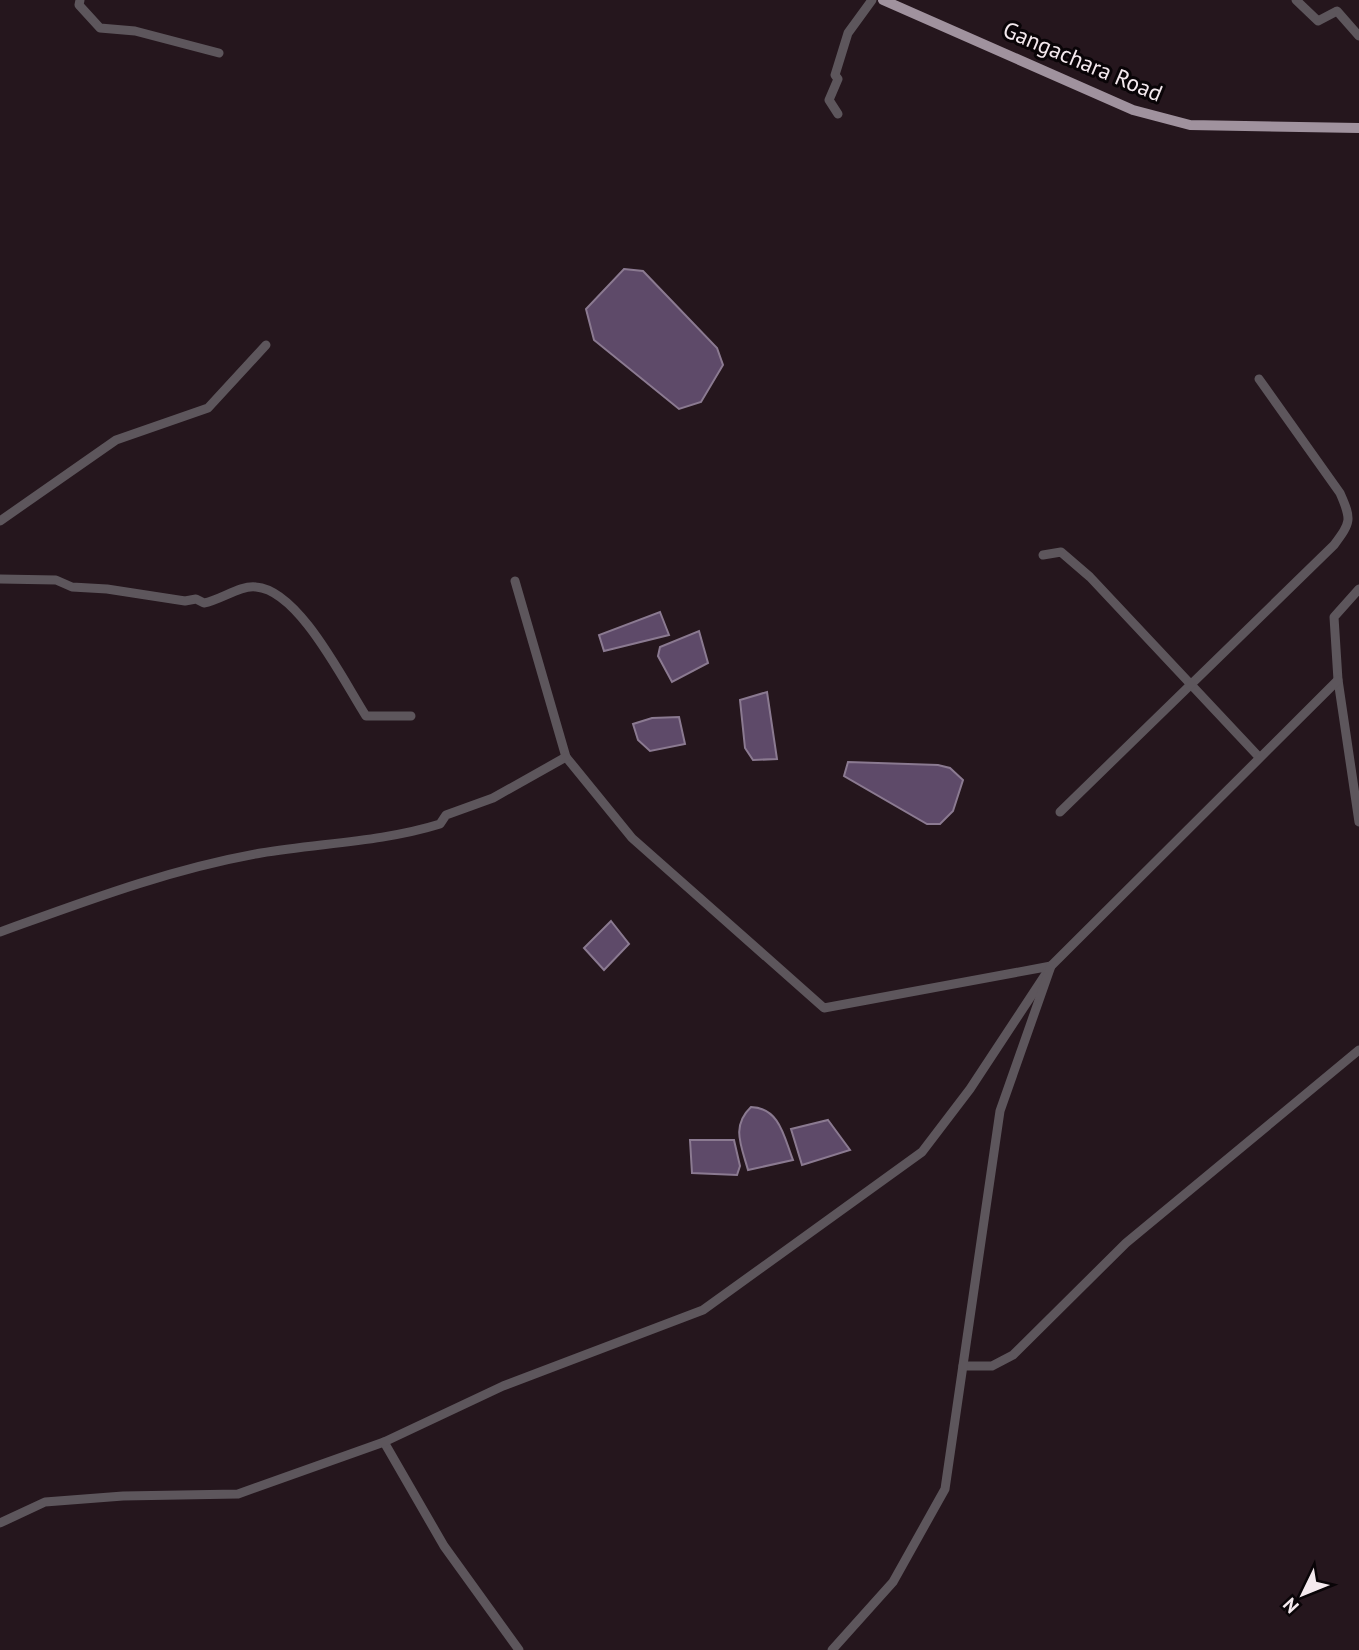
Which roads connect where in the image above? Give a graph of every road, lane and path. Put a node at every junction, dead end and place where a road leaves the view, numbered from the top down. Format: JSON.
{"nodes":[{"id":1,"x":80,"y":0,"type":"edge"},
{"id":2,"x":872,"y":0,"type":"edge"},
{"id":3,"x":883,"y":0,"type":"edge"},
{"id":4,"x":1296,"y":0,"type":"edge"},
{"id":5,"x":1359,"y":36,"type":"edge"},
{"id":6,"x":219,"y":53,"type":"dead end"},
{"id":7,"x":838,"y":114,"type":"dead end"},
{"id":8,"x":1359,"y":128,"type":"edge"},
{"id":9,"x":266,"y":345,"type":"dead end"},
{"id":10,"x":1259,"y":379,"type":"dead end"},
{"id":11,"x":0,"y":521,"type":"edge"},
{"id":12,"x":1043,"y":555,"type":"dead end"},
{"id":13,"x":0,"y":579,"type":"edge"},
{"id":14,"x":515,"y":582,"type":"dead end"},
{"id":15,"x":1359,"y":589,"type":"edge"},
{"id":16,"x":1338,"y":680,"type":"junction"},
{"id":17,"x":1191,"y":681,"type":"junction"},
{"id":18,"x":411,"y":716,"type":"dead end"},
{"id":19,"x":566,"y":757,"type":"junction"},
{"id":20,"x":1259,"y":757,"type":"junction"},
{"id":21,"x":1060,"y":812,"type":"dead end"},
{"id":22,"x":1359,"y":822,"type":"edge"},
{"id":23,"x":0,"y":932,"type":"edge"},
{"id":24,"x":1051,"y":966,"type":"junction"},
{"id":25,"x":1359,"y":1050,"type":"edge"},
{"id":26,"x":963,"y":1366,"type":"junction"},
{"id":27,"x":384,"y":1442,"type":"junction"},
{"id":28,"x":0,"y":1523,"type":"edge"},
{"id":29,"x":519,"y":1650,"type":"edge"},
{"id":30,"x":832,"y":1650,"type":"edge"}],
"edges":[{"from":1,"to":6,"type":"street"},
{"from":2,"to":7,"type":"street"},
{"from":3,"to":8,"type":"main road","name":"Gangachara Road"},
{"from":4,"to":5,"type":"street"},
{"from":9,"to":11,"type":"street"},
{"from":10,"to":17,"type":"street"},
{"from":12,"to":17,"type":"street"},
{"from":13,"to":18,"type":"street"},
{"from":14,"to":19,"type":"street"},
{"from":15,"to":16,"type":"street"},
{"from":16,"to":20,"type":"street"},
{"from":16,"to":22,"type":"street"},
{"from":17,"to":20,"type":"street"},
{"from":17,"to":21,"type":"street"},
{"from":19,"to":23,"type":"street"},
{"from":19,"to":24,"type":"street"},
{"from":20,"to":24,"type":"street"},
{"from":24,"to":26,"type":"street"},
{"from":24,"to":27,"type":"street"},
{"from":25,"to":26,"type":"street"},
{"from":26,"to":30,"type":"street"},
{"from":27,"to":28,"type":"street"},
{"from":27,"to":29,"type":"street"}]}
